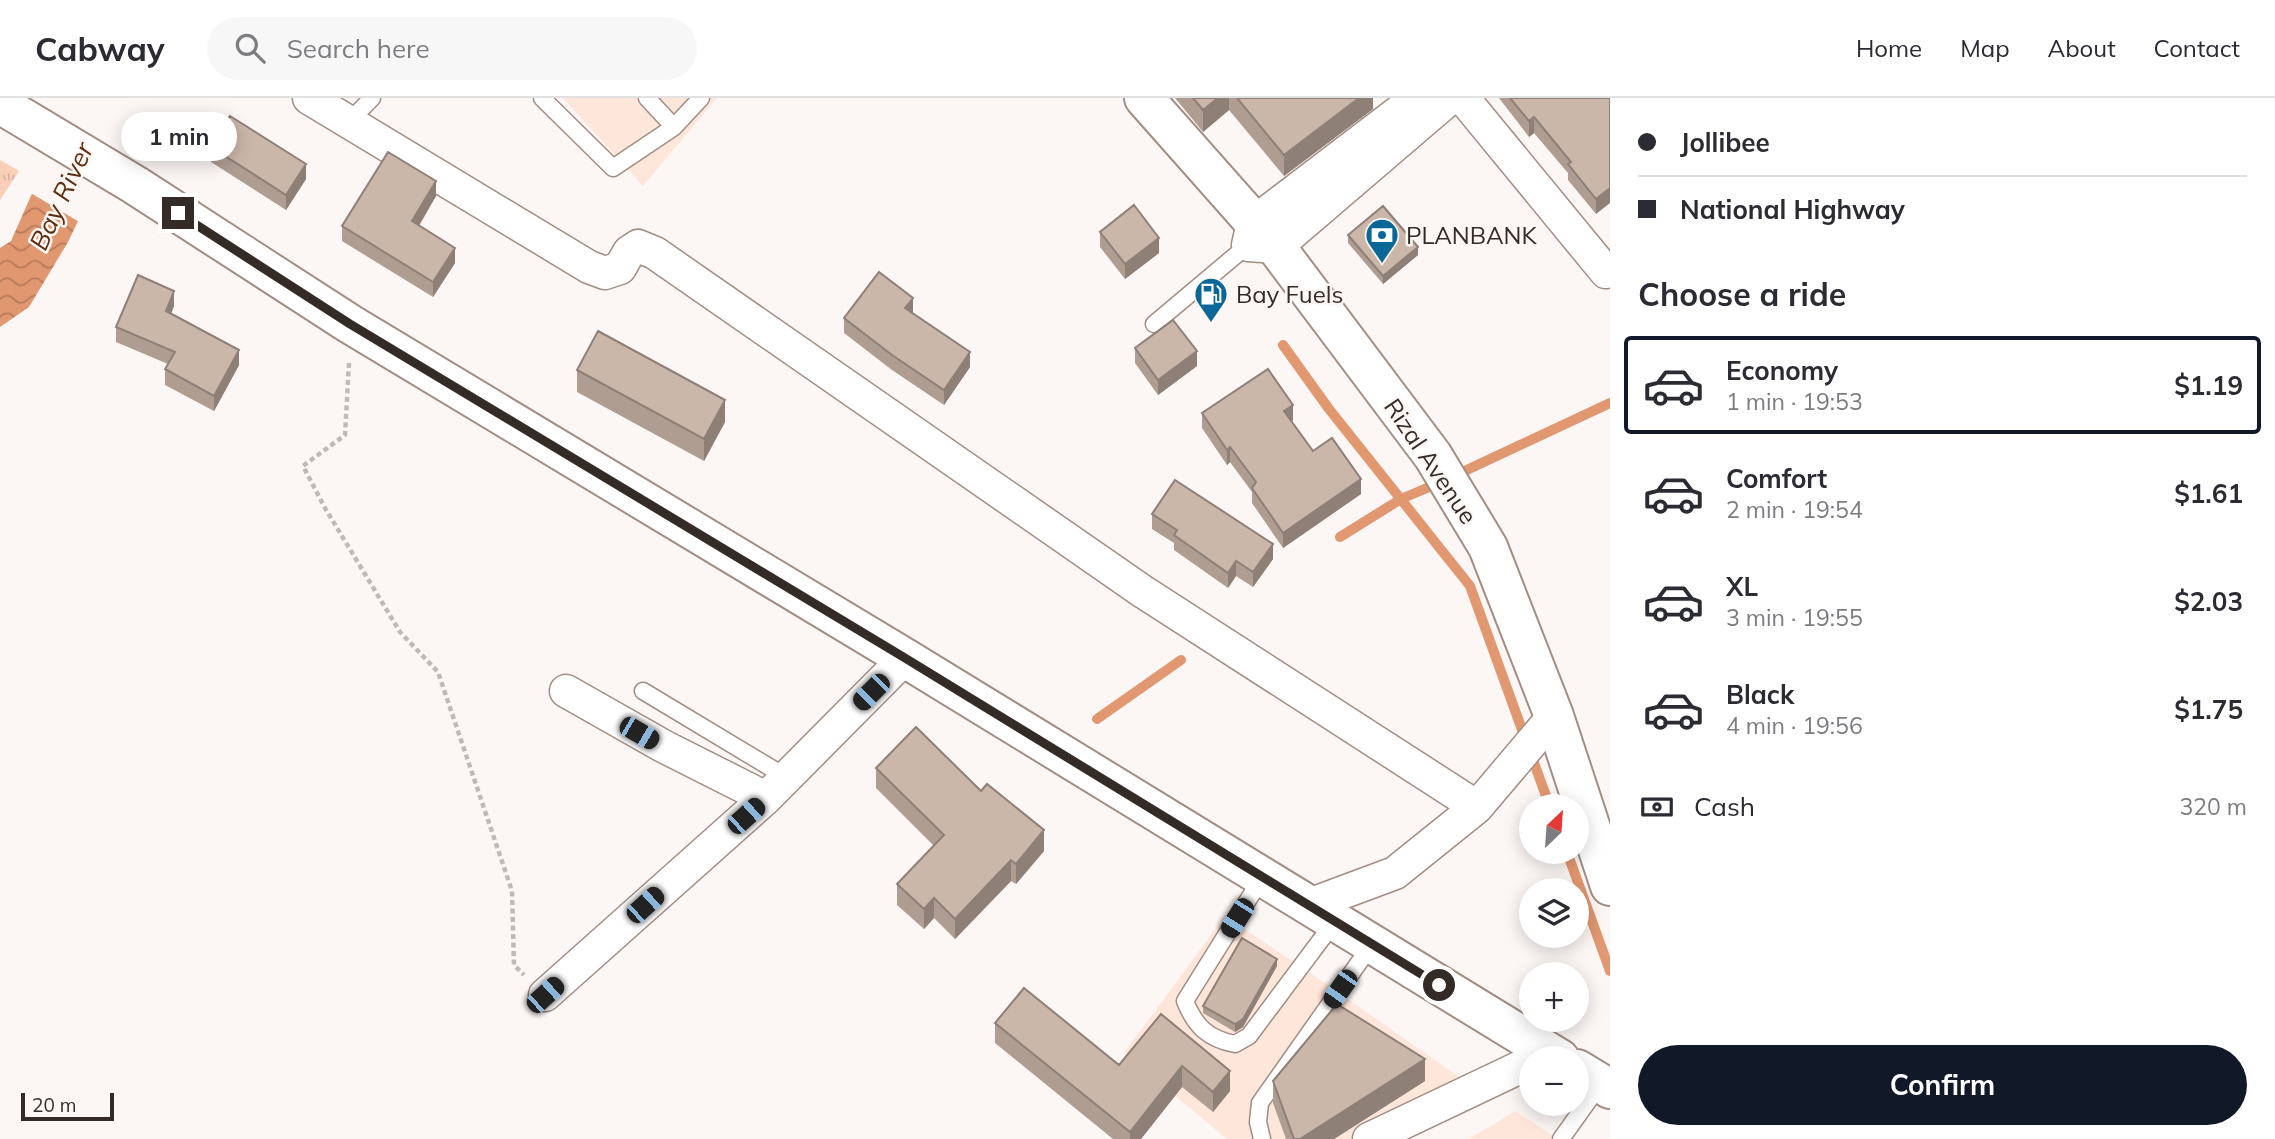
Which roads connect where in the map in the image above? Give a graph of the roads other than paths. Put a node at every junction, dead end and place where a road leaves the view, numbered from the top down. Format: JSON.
{"nodes":[{"id":1,"x":309,"y":98,"type":"edge"},
{"id":2,"x":372,"y":98,"type":"edge"},
{"id":3,"x":542,"y":98,"type":"edge"},
{"id":4,"x":647,"y":98,"type":"edge"},
{"id":5,"x":701,"y":98,"type":"edge"},
{"id":6,"x":1144,"y":98,"type":"edge"},
{"id":7,"x":1417,"y":98,"type":"edge"},
{"id":8,"x":1450,"y":98,"type":"edge"},
{"id":9,"x":1463,"y":98,"type":"edge"},
{"id":10,"x":0,"y":104,"type":"edge"},
{"id":11,"x":350,"y":121,"type":"junction"},
{"id":12,"x":674,"y":127,"type":"junction"},
{"id":13,"x":1259,"y":238,"type":"junction"},
{"id":14,"x":1610,"y":271,"type":"edge"},
{"id":15,"x":1154,"y":324,"type":"dead end"},
{"id":16,"x":905,"y":658,"type":"junction"},
{"id":17,"x":566,"y":691,"type":"dead end"},
{"id":18,"x":643,"y":691,"type":"dead end"},
{"id":19,"x":1554,"y":716,"type":"junction"},
{"id":20,"x":776,"y":788,"type":"junction"},
{"id":21,"x":1477,"y":807,"type":"junction"},
{"id":22,"x":1263,"y":876,"type":"junction"},
{"id":23,"x":1609,"y":883,"type":"edge"},
{"id":24,"x":1322,"y":913,"type":"junction"},
{"id":25,"x":1372,"y":944,"type":"junction"},
{"id":26,"x":545,"y":995,"type":"road end"},
{"id":27,"x":1534,"y":1046,"type":"edge"},
{"id":28,"x":1519,"y":1084,"type":"edge"},
{"id":29,"x":1564,"y":1116,"type":"edge"},
{"id":30,"x":1262,"y":1139,"type":"edge"},
{"id":31,"x":1368,"y":1139,"type":"edge"},
{"id":32,"x":1562,"y":1139,"type":"edge"}],
"edges":[{"from":1,"to":11,"type":"street"},
{"from":2,"to":11,"type":"lane"},
{"from":3,"to":12,"type":"lane"},
{"from":4,"to":12,"type":"lane"},
{"from":5,"to":12,"type":"lane"},
{"from":6,"to":13,"type":"main road","name":"Rizal Avenue"},
{"from":7,"to":13,"type":"street"},
{"from":8,"to":13,"type":"street"},
{"from":9,"to":14,"type":"street"},
{"from":10,"to":16,"type":"main road"},
{"from":11,"to":21,"type":"street"},
{"from":13,"to":15,"type":"lane"},
{"from":13,"to":19,"type":"main road","name":"Rizal Avenue"},
{"from":16,"to":20,"type":"street"},
{"from":16,"to":22,"type":"main road"},
{"from":17,"to":20,"type":"street"},
{"from":18,"to":20,"type":"lane"},
{"from":19,"to":21,"type":"street"},
{"from":19,"to":23,"type":"main road","name":"Rizal Avenue"},
{"from":20,"to":26,"type":"street"},
{"from":21,"to":24,"type":"street"},
{"from":22,"to":24,"type":"main road"},
{"from":22,"to":24,"type":"lane"},
{"from":24,"to":25,"type":"main road"},
{"from":25,"to":27,"type":"main road"},
{"from":25,"to":30,"type":"lane"},
{"from":28,"to":31,"type":"street"},
{"from":29,"to":32,"type":"lane"}]}
